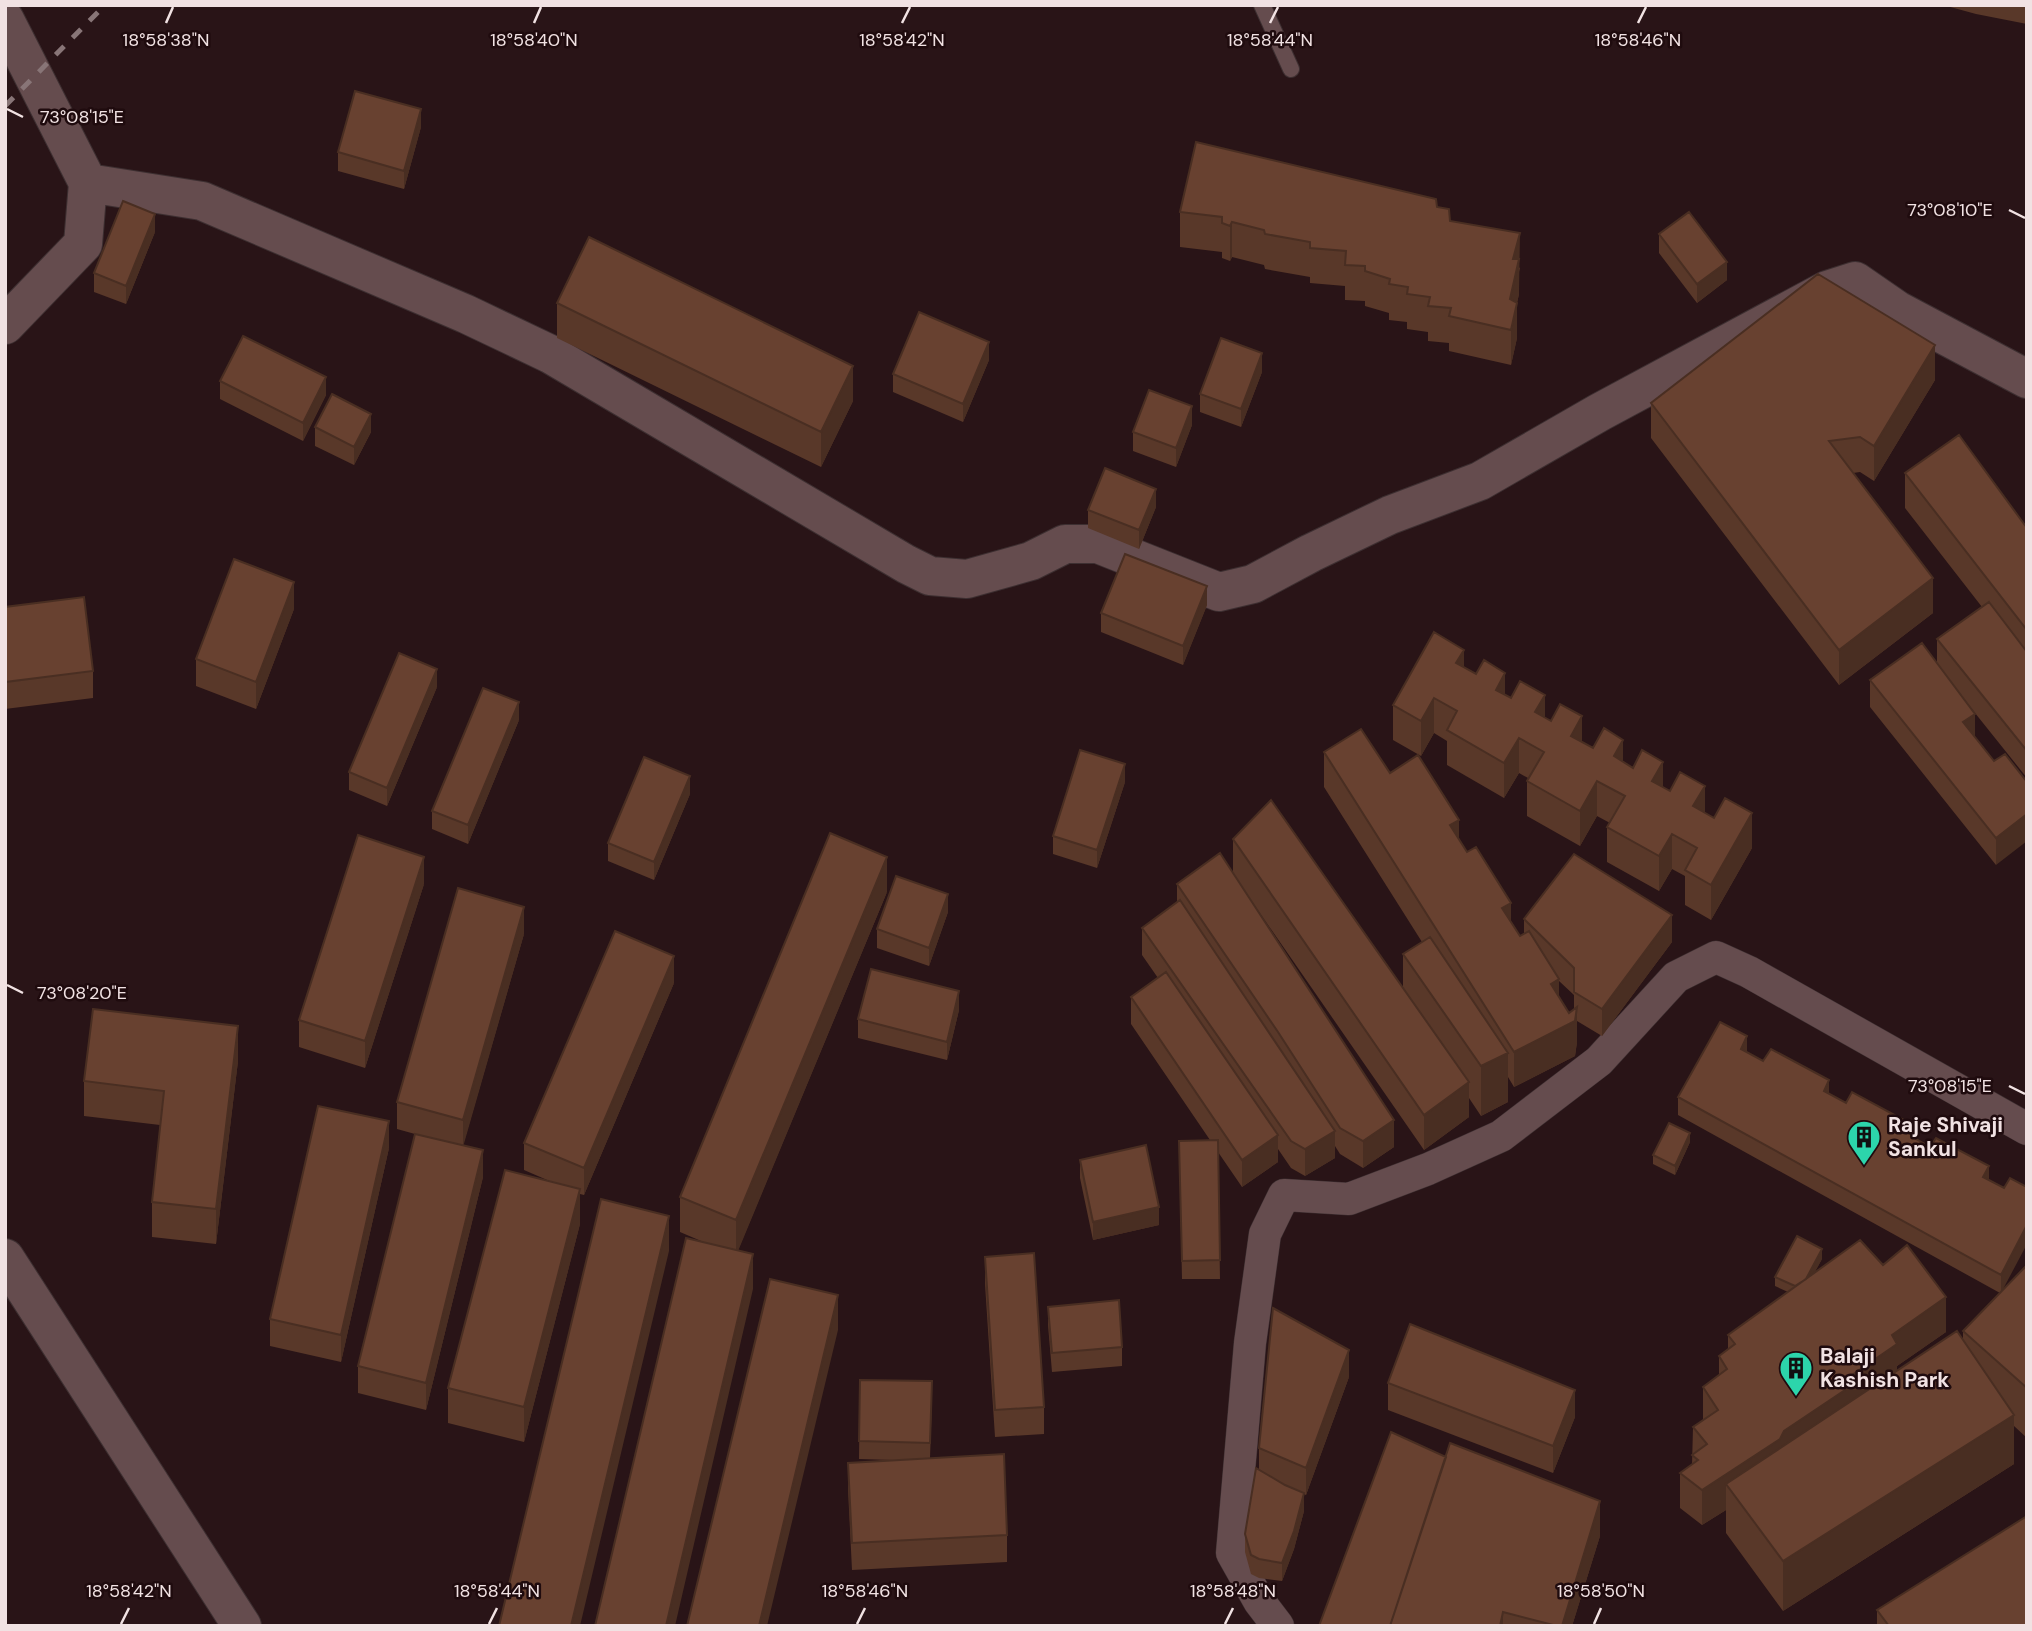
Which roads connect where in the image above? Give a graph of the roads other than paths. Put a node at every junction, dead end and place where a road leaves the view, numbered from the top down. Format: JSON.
{"nodes":[{"id":1,"x":1262,"y":5,"type":"edge"},
{"id":2,"x":5,"y":20,"type":"edge"},
{"id":3,"x":1292,"y":69,"type":"dead end"},
{"id":4,"x":88,"y":183,"type":"junction"},
{"id":5,"x":5,"y":325,"type":"edge"},
{"id":6,"x":2027,"y":379,"type":"edge"},
{"id":7,"x":2027,"y":1129,"type":"edge"},
{"id":8,"x":5,"y":1258,"type":"edge"},
{"id":9,"x":242,"y":1626,"type":"edge"},
{"id":10,"x":1278,"y":1626,"type":"edge"}],
"edges":[{"from":1,"to":3,"type":"lane"},
{"from":2,"to":4,"type":"street"},
{"from":4,"to":5,"type":"street"},
{"from":4,"to":6,"type":"street"},
{"from":7,"to":10,"type":"street"},
{"from":8,"to":9,"type":"street"}]}
